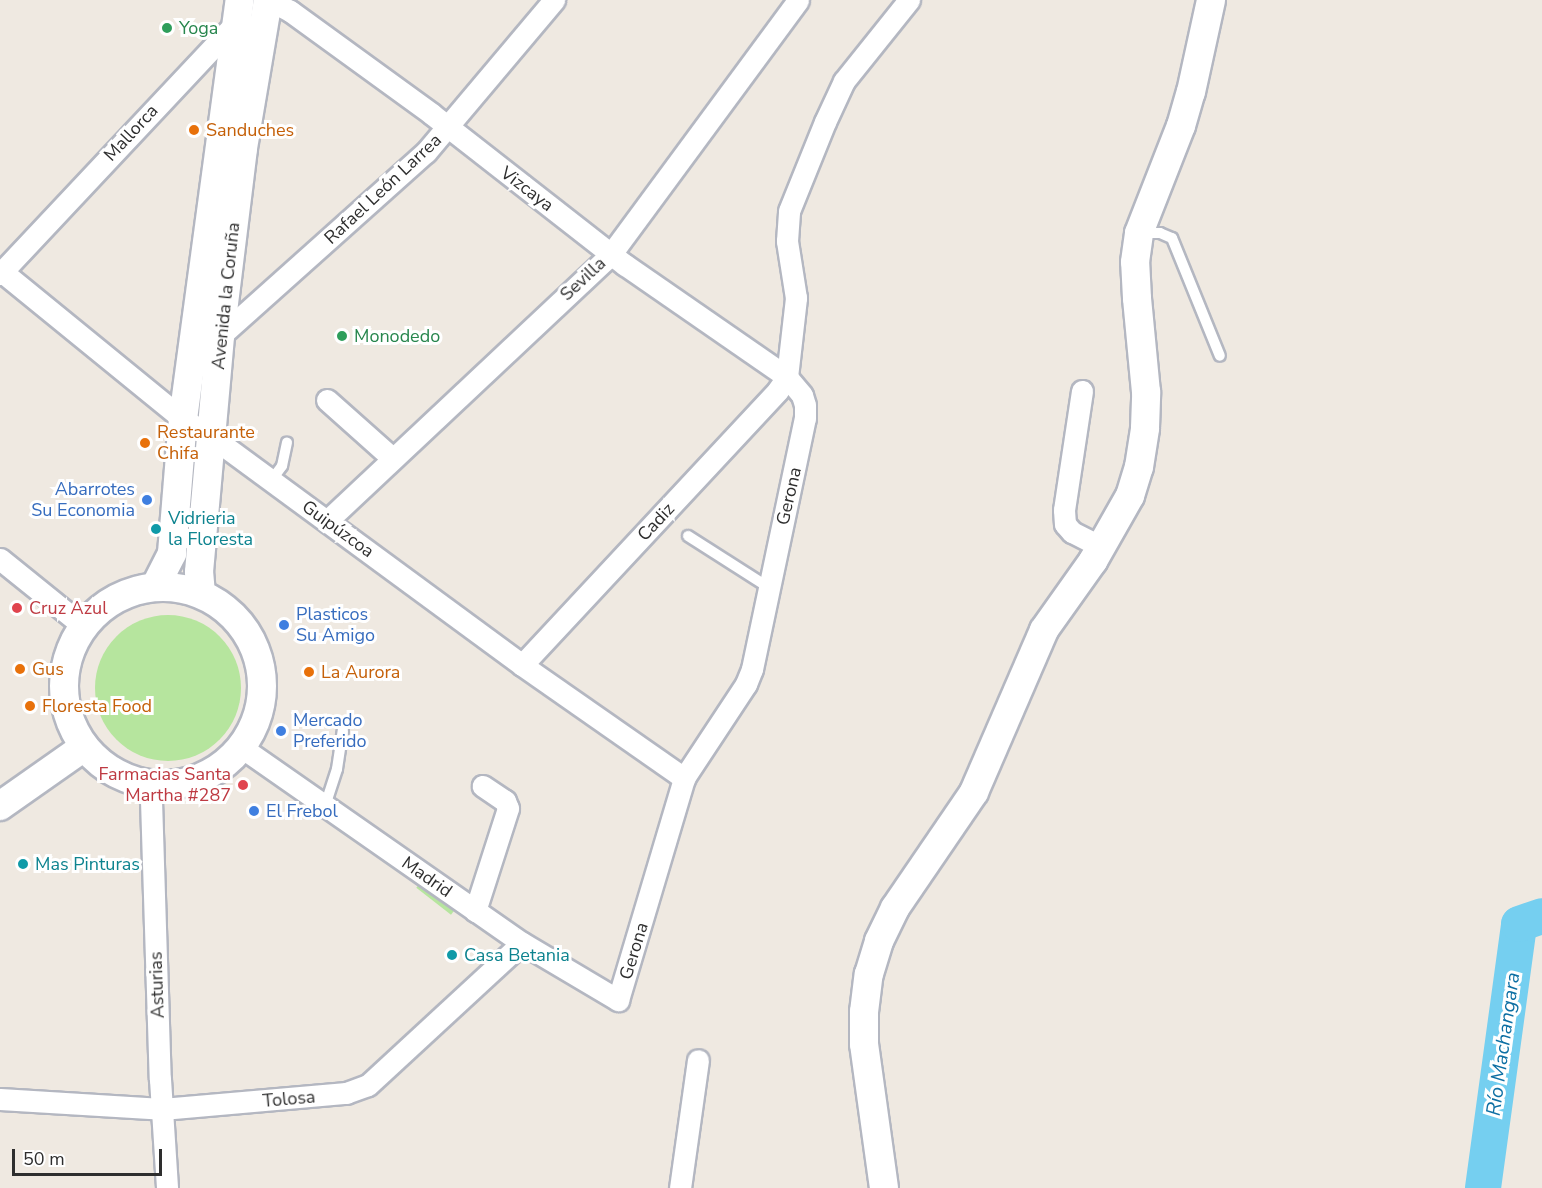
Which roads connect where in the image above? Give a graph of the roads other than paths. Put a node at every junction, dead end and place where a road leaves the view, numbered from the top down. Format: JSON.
{"nodes":[{"id":1,"x":268,"y":0,"type":"edge"},
{"id":2,"x":554,"y":0,"type":"edge"},
{"id":3,"x":798,"y":0,"type":"edge"},
{"id":4,"x":909,"y":0,"type":"edge"},
{"id":5,"x":1211,"y":0,"type":"edge"},
{"id":6,"x":238,"y":10,"type":"edge"},
{"id":7,"x":449,"y":127,"type":"junction"},
{"id":8,"x":1139,"y":233,"type":"junction"},
{"id":9,"x":611,"y":254,"type":"junction"},
{"id":10,"x":1,"y":272,"type":"edge"},
{"id":11,"x":220,"y":336,"type":"junction"},
{"id":12,"x":1220,"y":356,"type":"dead end"},
{"id":13,"x":787,"y":376,"type":"junction"},
{"id":14,"x":1082,"y":391,"type":"dead end"},
{"id":15,"x":327,"y":400,"type":"dead end"},
{"id":16,"x":183,"y":419,"type":"junction"},
{"id":17,"x":212,"y":437,"type":"junction"},
{"id":18,"x":287,"y":443,"type":"dead end"},
{"id":19,"x":392,"y":458,"type":"junction"},
{"id":20,"x":271,"y":481,"type":"junction"},
{"id":21,"x":327,"y":520,"type":"junction"},
{"id":22,"x":688,"y":536,"type":"dead end"},
{"id":23,"x":1102,"y":547,"type":"junction"},
{"id":24,"x":0,"y":559,"type":"edge"},
{"id":25,"x":155,"y":587,"type":"junction"},
{"id":26,"x":768,"y":587,"type":"junction"},
{"id":27,"x":201,"y":594,"type":"junction"},
{"id":28,"x":83,"y":626,"type":"junction"},
{"id":29,"x":522,"y":665,"type":"junction"},
{"id":30,"x":343,"y":729,"type":"dead end"},
{"id":31,"x":84,"y":747,"type":"junction"},
{"id":32,"x":241,"y":747,"type":"junction"},
{"id":33,"x":684,"y":778,"type":"junction"},
{"id":34,"x":146,"y":783,"type":"junction"},
{"id":35,"x":483,"y":786,"type":"dead end"},
{"id":36,"x":0,"y":806,"type":"edge"},
{"id":37,"x":325,"y":806,"type":"junction"},
{"id":38,"x":475,"y":911,"type":"junction"},
{"id":39,"x":522,"y":944,"type":"junction"},
{"id":40,"x":618,"y":1000,"type":"joint"},
{"id":41,"x":698,"y":1060,"type":"dead end"},
{"id":42,"x":0,"y":1099,"type":"edge"},
{"id":43,"x":162,"y":1108,"type":"junction"},
{"id":44,"x":167,"y":1188,"type":"edge"},
{"id":45,"x":680,"y":1188,"type":"edge"},
{"id":46,"x":884,"y":1188,"type":"edge"}],
"edges":[{"from":1,"to":6,"type":"street","name":"Mallorca"},
{"from":1,"to":7,"type":"street","name":"Vizcaya"},
{"from":1,"to":11,"type":"main road","name":"Avenida la Coruña"},
{"from":2,"to":7,"type":"street","name":"Rafael León Larrea"},
{"from":3,"to":9,"type":"street","name":"Sevilla"},
{"from":4,"to":13,"type":"street"},
{"from":5,"to":8,"type":"main road"},
{"from":6,"to":10,"type":"street","name":"Mallorca"},
{"from":6,"to":16,"type":"main road","name":"Avenida la Coruña"},
{"from":7,"to":9,"type":"street","name":"Vizcaya"},
{"from":7,"to":11,"type":"street","name":"Rafael León Larrea"},
{"from":8,"to":12,"type":"lane"},
{"from":8,"to":23,"type":"main road"},
{"from":9,"to":13,"type":"street","name":"Vizcaya"},
{"from":9,"to":19,"type":"street","name":"Sevilla"},
{"from":10,"to":16,"type":"street","name":"Guipúzcoa"},
{"from":11,"to":17,"type":"main road","name":"Avenida la Coruña"},
{"from":13,"to":26,"type":"street","name":"Gerona"},
{"from":13,"to":29,"type":"street","name":"Cadiz"},
{"from":14,"to":23,"type":"street"},
{"from":15,"to":19,"type":"street"},
{"from":16,"to":17,"type":"street","name":"Guipúzcoa"},
{"from":16,"to":25,"type":"main road","name":"Avenida la Coruña"},
{"from":17,"to":20,"type":"street","name":"Guipúzcoa"},
{"from":17,"to":27,"type":"main road","name":"Avenida la Coruña"},
{"from":18,"to":20,"type":"lane"},
{"from":19,"to":21,"type":"street","name":"Sevilla"},
{"from":20,"to":21,"type":"street","name":"Guipúzcoa"},
{"from":21,"to":29,"type":"street","name":"Guipúzcoa"},
{"from":22,"to":26,"type":"lane"},
{"from":23,"to":46,"type":"main road"},
{"from":24,"to":28,"type":"street"},
{"from":25,"to":27,"type":"main road"},
{"from":25,"to":28,"type":"main road"},
{"from":26,"to":33,"type":"street","name":"Gerona"},
{"from":27,"to":32,"type":"main road"},
{"from":28,"to":31,"type":"main road"},
{"from":29,"to":33,"type":"street","name":"Guipúzcoa"},
{"from":30,"to":37,"type":"lane"},
{"from":31,"to":34,"type":"main road"},
{"from":31,"to":36,"type":"main road"},
{"from":32,"to":34,"type":"main road"},
{"from":32,"to":37,"type":"street","name":"Madrid"},
{"from":33,"to":40,"type":"street","name":"Gerona"},
{"from":34,"to":43,"type":"street","name":"Asturias"},
{"from":35,"to":38,"type":"street"},
{"from":37,"to":38,"type":"street","name":"Madrid"},
{"from":38,"to":39,"type":"street","name":"Madrid"},
{"from":39,"to":40,"type":"street","name":"Madrid"},
{"from":39,"to":43,"type":"street","name":"Tolosa"},
{"from":41,"to":45,"type":"street"},
{"from":42,"to":43,"type":"street","name":"Tolosa"},
{"from":43,"to":44,"type":"street","name":"Asturias"}]}
